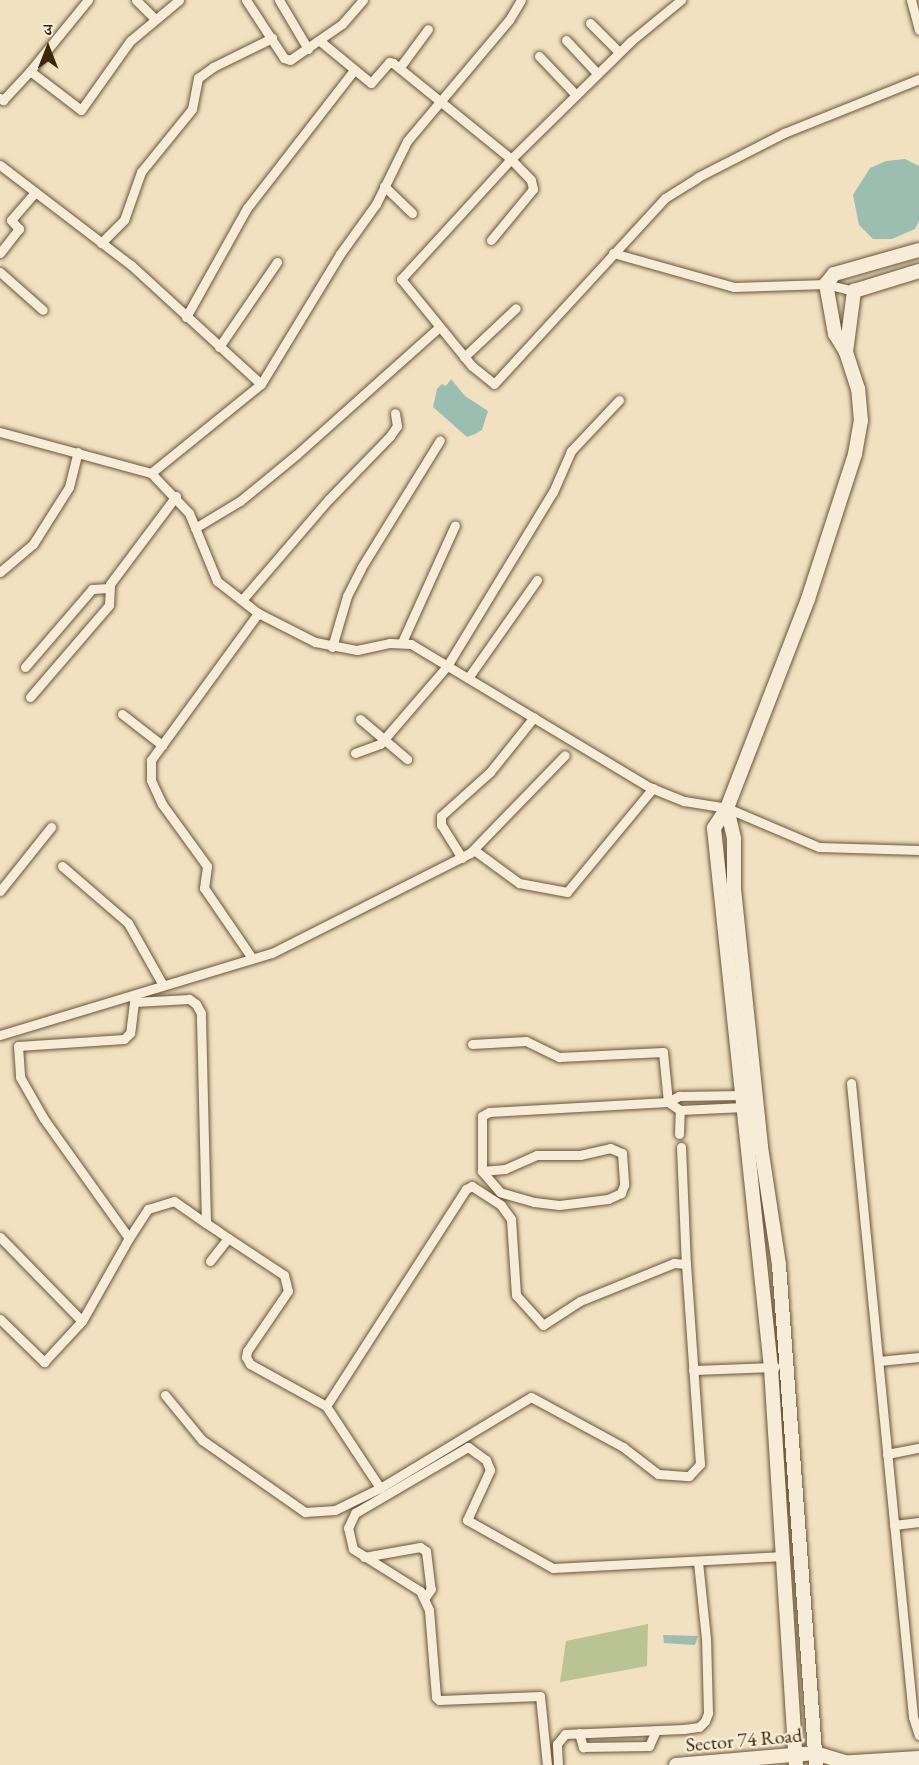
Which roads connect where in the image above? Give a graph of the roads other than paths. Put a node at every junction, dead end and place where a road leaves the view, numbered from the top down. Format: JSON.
{"nodes":[{"id":1,"x":88,"y":0,"type":"edge"},
{"id":2,"x":136,"y":0,"type":"edge"},
{"id":3,"x":179,"y":0,"type":"edge"},
{"id":4,"x":246,"y":0,"type":"edge"},
{"id":5,"x":279,"y":0,"type":"edge"},
{"id":6,"x":363,"y":0,"type":"edge"},
{"id":7,"x":521,"y":0,"type":"edge"},
{"id":8,"x":681,"y":0,"type":"edge"},
{"id":9,"x":911,"y":0,"type":"edge"},
{"id":10,"x":154,"y":18,"type":"junction"},
{"id":11,"x":590,"y":22,"type":"dead end"},
{"id":12,"x":429,"y":29,"type":"dead end"},
{"id":13,"x":919,"y":30,"type":"edge"},
{"id":14,"x":272,"y":39,"type":"junction"},
{"id":15,"x":566,"y":40,"type":"dead end"},
{"id":16,"x":320,"y":41,"type":"junction"},
{"id":17,"x":308,"y":49,"type":"junction"},
{"id":18,"x":619,"y":52,"type":"junction"},
{"id":19,"x":539,"y":56,"type":"dead end"},
{"id":20,"x":400,"y":68,"type":"junction"},
{"id":21,"x":30,"y":70,"type":"junction"},
{"id":22,"x":354,"y":70,"type":"junction"},
{"id":23,"x":597,"y":73,"type":"junction"},
{"id":24,"x":919,"y":79,"type":"edge"},
{"id":25,"x":575,"y":94,"type":"junction"},
{"id":26,"x":0,"y":98,"type":"edge"},
{"id":27,"x":442,"y":100,"type":"junction"},
{"id":28,"x":511,"y":159,"type":"junction"},
{"id":29,"x":0,"y":165,"type":"edge"},
{"id":30,"x":384,"y":186,"type":"junction"},
{"id":31,"x":35,"y":192,"type":"junction"},
{"id":32,"x":412,"y":213,"type":"dead end"},
{"id":33,"x":491,"y":240,"type":"dead end"},
{"id":34,"x":101,"y":243,"type":"junction"},
{"id":35,"x":919,"y":250,"type":"edge"},
{"id":36,"x":613,"y":253,"type":"junction"},
{"id":37,"x":0,"y":254,"type":"edge"},
{"id":38,"x":277,"y":261,"type":"dead end"},
{"id":39,"x":919,"y":271,"type":"edge"},
{"id":40,"x":0,"y":272,"type":"edge"},
{"id":41,"x":826,"y":284,"type":"junction"},
{"id":42,"x":854,"y":291,"type":"junction"},
{"id":43,"x":516,"y":308,"type":"dead end"},
{"id":44,"x":43,"y":310,"type":"dead end"},
{"id":45,"x":186,"y":317,"type":"junction"},
{"id":46,"x":439,"y":327,"type":"junction"},
{"id":47,"x":219,"y":348,"type":"junction"},
{"id":48,"x":846,"y":352,"type":"junction"},
{"id":49,"x":464,"y":357,"type":"junction"},
{"id":50,"x":261,"y":384,"type":"junction"},
{"id":51,"x":619,"y":400,"type":"dead end"},
{"id":52,"x":395,"y":413,"type":"dead end"},
{"id":53,"x":0,"y":432,"type":"edge"},
{"id":54,"x":440,"y":440,"type":"dead end"},
{"id":55,"x":78,"y":452,"type":"junction"},
{"id":56,"x":151,"y":472,"type":"junction"},
{"id":57,"x":176,"y":496,"type":"junction"},
{"id":58,"x":454,"y":525,"type":"dead end"},
{"id":59,"x":195,"y":528,"type":"junction"},
{"id":60,"x":0,"y":572,"type":"edge"},
{"id":61,"x":537,"y":580,"type":"dead end"},
{"id":62,"x":110,"y":588,"type":"junction"},
{"id":63,"x":242,"y":600,"type":"junction"},
{"id":64,"x":258,"y":613,"type":"junction"},
{"id":65,"x":402,"y":642,"type":"junction"},
{"id":66,"x":332,"y":647,"type":"junction"},
{"id":67,"x":447,"y":666,"type":"junction"},
{"id":68,"x":25,"y":667,"type":"dead end"},
{"id":69,"x":468,"y":678,"type":"junction"},
{"id":70,"x":30,"y":697,"type":"dead end"},
{"id":71,"x":122,"y":714,"type":"dead end"},
{"id":72,"x":534,"y":717,"type":"junction"},
{"id":73,"x":360,"y":719,"type":"dead end"},
{"id":74,"x":384,"y":739,"type":"junction"},
{"id":75,"x":162,"y":745,"type":"junction"},
{"id":76,"x":355,"y":753,"type":"dead end"},
{"id":77,"x":566,"y":755,"type":"dead end"},
{"id":78,"x":407,"y":759,"type":"dead end"},
{"id":79,"x":653,"y":789,"type":"junction"},
{"id":80,"x":727,"y":808,"type":"junction"},
{"id":81,"x":51,"y":827,"type":"dead end"},
{"id":82,"x":919,"y":849,"type":"edge"},
{"id":83,"x":474,"y":850,"type":"junction"},
{"id":84,"x":462,"y":858,"type":"junction"},
{"id":85,"x":62,"y":866,"type":"dead end"},
{"id":86,"x":0,"y":891,"type":"edge"},
{"id":87,"x":252,"y":958,"type":"junction"},
{"id":88,"x":164,"y":985,"type":"junction"},
{"id":89,"x":0,"y":1035,"type":"edge"},
{"id":90,"x":472,"y":1044,"type":"dead end"},
{"id":91,"x":851,"y":1083,"type":"dead end"},
{"id":92,"x":743,"y":1101,"type":"junction"},
{"id":93,"x":669,"y":1102,"type":"junction"},
{"id":94,"x":680,"y":1110,"type":"junction"},
{"id":95,"x":679,"y":1134,"type":"dead end"},
{"id":96,"x":681,"y":1147,"type":"dead end"},
{"id":97,"x":482,"y":1171,"type":"junction"},
{"id":98,"x":206,"y":1223,"type":"junction"},
{"id":99,"x":0,"y":1237,"type":"edge"},
{"id":100,"x":228,"y":1238,"type":"junction"},
{"id":101,"x":129,"y":1239,"type":"junction"},
{"id":102,"x":210,"y":1261,"type":"dead end"},
{"id":103,"x":686,"y":1264,"type":"junction"},
{"id":104,"x":0,"y":1319,"type":"edge"},
{"id":105,"x":82,"y":1322,"type":"junction"},
{"id":106,"x":919,"y":1358,"type":"edge"},
{"id":107,"x":879,"y":1361,"type":"junction"},
{"id":108,"x":786,"y":1367,"type":"junction"},
{"id":109,"x":771,"y":1368,"type":"junction"},
{"id":110,"x":693,"y":1370,"type":"junction"},
{"id":111,"x":165,"y":1395,"type":"dead end"},
{"id":112,"x":326,"y":1406,"type":"junction"},
{"id":113,"x":919,"y":1448,"type":"edge"},
{"id":114,"x":887,"y":1454,"type":"junction"},
{"id":115,"x":380,"y":1488,"type":"junction"},
{"id":116,"x":919,"y":1522,"type":"edge"},
{"id":117,"x":894,"y":1525,"type":"junction"},
{"id":118,"x":784,"y":1556,"type":"junction"},
{"id":119,"x":364,"y":1557,"type":"junction"},
{"id":120,"x":698,"y":1561,"type":"junction"},
{"id":121,"x":424,"y":1599,"type":"junction"},
{"id":122,"x":916,"y":1717,"type":"edge"},
{"id":123,"x":656,"y":1730,"type":"junction"},
{"id":124,"x":579,"y":1732,"type":"junction"},
{"id":125,"x":919,"y":1735,"type":"edge"},
{"id":126,"x":557,"y":1744,"type":"junction"},
{"id":127,"x":545,"y":1745,"type":"junction"},
{"id":128,"x":919,"y":1758,"type":"edge"},
{"id":129,"x":816,"y":1759,"type":"edge"},
{"id":130,"x":795,"y":1761,"type":"edge"},
{"id":131,"x":845,"y":1762,"type":"junction"},
{"id":132,"x":547,"y":1765,"type":"edge"},
{"id":133,"x":558,"y":1765,"type":"edge"},
{"id":134,"x":676,"y":1765,"type":"edge"},
{"id":135,"x":829,"y":1765,"type":"edge"}],
"edges":[{"from":1,"to":21,"type":"street"},
{"from":2,"to":10,"type":"street"},
{"from":3,"to":10,"type":"street"},
{"from":4,"to":14,"type":"street"},
{"from":5,"to":17,"type":"street"},
{"from":6,"to":16,"type":"street"},
{"from":7,"to":27,"type":"street"},
{"from":8,"to":18,"type":"street"},
{"from":9,"to":13,"type":"street"},
{"from":10,"to":21,"type":"street"},
{"from":11,"to":18,"type":"street"},
{"from":12,"to":20,"type":"street"},
{"from":14,"to":17,"type":"street"},
{"from":14,"to":34,"type":"street"},
{"from":15,"to":23,"type":"street"},
{"from":16,"to":17,"type":"street"},
{"from":16,"to":22,"type":"street"},
{"from":18,"to":23,"type":"street"},
{"from":19,"to":25,"type":"street"},
{"from":20,"to":22,"type":"street"},
{"from":20,"to":27,"type":"street"},
{"from":21,"to":26,"type":"street"},
{"from":22,"to":45,"type":"street"},
{"from":23,"to":25,"type":"street"},
{"from":24,"to":36,"type":"street"},
{"from":25,"to":28,"type":"street"},
{"from":27,"to":28,"type":"street"},
{"from":27,"to":30,"type":"street"},
{"from":28,"to":33,"type":"street"},
{"from":28,"to":46,"type":"street"},
{"from":29,"to":31,"type":"street"},
{"from":30,"to":32,"type":"street"},
{"from":30,"to":50,"type":"street"},
{"from":31,"to":34,"type":"street"},
{"from":31,"to":37,"type":"street"},
{"from":34,"to":45,"type":"street"},
{"from":35,"to":41,"type":"street"},
{"from":36,"to":41,"type":"street"},
{"from":36,"to":49,"type":"street"},
{"from":38,"to":47,"type":"street"},
{"from":39,"to":42,"type":"street"},
{"from":40,"to":44,"type":"street"},
{"from":41,"to":42,"type":"street"},
{"from":41,"to":48,"type":"street"},
{"from":42,"to":48,"type":"street"},
{"from":43,"to":49,"type":"street"},
{"from":45,"to":47,"type":"street"},
{"from":46,"to":49,"type":"street"},
{"from":46,"to":59,"type":"street"},
{"from":47,"to":50,"type":"street"},
{"from":48,"to":80,"type":"street"},
{"from":50,"to":56,"type":"street"},
{"from":51,"to":67,"type":"street"},
{"from":52,"to":63,"type":"street"},
{"from":53,"to":55,"type":"street"},
{"from":54,"to":66,"type":"street"},
{"from":55,"to":56,"type":"street"},
{"from":55,"to":60,"type":"street"},
{"from":56,"to":57,"type":"street"},
{"from":57,"to":59,"type":"street"},
{"from":57,"to":62,"type":"street"},
{"from":58,"to":65,"type":"street"},
{"from":59,"to":63,"type":"street"},
{"from":61,"to":69,"type":"street"},
{"from":62,"to":68,"type":"street"},
{"from":62,"to":70,"type":"street"},
{"from":63,"to":64,"type":"street"},
{"from":64,"to":66,"type":"street"},
{"from":64,"to":75,"type":"street"},
{"from":65,"to":66,"type":"street"},
{"from":65,"to":67,"type":"street"},
{"from":67,"to":69,"type":"street"},
{"from":67,"to":74,"type":"street"},
{"from":69,"to":72,"type":"street"},
{"from":71,"to":75,"type":"street"},
{"from":72,"to":79,"type":"street"},
{"from":72,"to":84,"type":"street"},
{"from":73,"to":74,"type":"street"},
{"from":74,"to":76,"type":"street"},
{"from":74,"to":78,"type":"street"},
{"from":75,"to":87,"type":"street"},
{"from":77,"to":83,"type":"street"},
{"from":79,"to":80,"type":"street"},
{"from":79,"to":83,"type":"street"},
{"from":80,"to":82,"type":"street"},
{"from":80,"to":92,"type":"street"},
{"from":80,"to":108,"type":"street"},
{"from":81,"to":86,"type":"street"},
{"from":83,"to":84,"type":"street"},
{"from":84,"to":87,"type":"street"},
{"from":85,"to":88,"type":"street"},
{"from":87,"to":88,"type":"street"},
{"from":88,"to":89,"type":"street"},
{"from":90,"to":93,"type":"street"},
{"from":91,"to":107,"type":"street"},
{"from":92,"to":93,"type":"street"},
{"from":92,"to":94,"type":"street"},
{"from":92,"to":109,"type":"street"},
{"from":93,"to":94,"type":"street"},
{"from":93,"to":97,"type":"street"},
{"from":94,"to":95,"type":"street"},
{"from":96,"to":103,"type":"street"},
{"from":97,"to":97,"type":"street"},
{"from":98,"to":100,"type":"street"},
{"from":98,"to":101,"type":"street"},
{"from":98,"to":101,"type":"street"},
{"from":99,"to":105,"type":"street"},
{"from":100,"to":102,"type":"street"},
{"from":100,"to":112,"type":"street"},
{"from":101,"to":105,"type":"street"},
{"from":103,"to":110,"type":"street"},
{"from":103,"to":112,"type":"street"},
{"from":104,"to":105,"type":"street"},
{"from":106,"to":107,"type":"street"},
{"from":107,"to":114,"type":"street"},
{"from":108,"to":109,"type":"street"},
{"from":108,"to":129,"type":"street"},
{"from":109,"to":110,"type":"street"},
{"from":109,"to":118,"type":"street"},
{"from":110,"to":115,"type":"street"},
{"from":111,"to":115,"type":"street"},
{"from":112,"to":115,"type":"street"},
{"from":113,"to":114,"type":"street"},
{"from":114,"to":117,"type":"street"},
{"from":116,"to":117,"type":"street"},
{"from":117,"to":122,"type":"street"},
{"from":118,"to":120,"type":"street"},
{"from":118,"to":130,"type":"street"},
{"from":119,"to":120,"type":"street"},
{"from":119,"to":121,"type":"street"},
{"from":119,"to":121,"type":"street"},
{"from":120,"to":123,"type":"street"},
{"from":121,"to":127,"type":"street"},
{"from":122,"to":125,"type":"street"},
{"from":123,"to":124,"type":"street"},
{"from":123,"to":124,"type":"street"},
{"from":124,"to":126,"type":"street"},
{"from":126,"to":127,"type":"street"},
{"from":126,"to":133,"type":"street"},
{"from":127,"to":132,"type":"street"},
{"from":128,"to":131,"type":"street"},
{"from":129,"to":130,"type":"street","name":"Sector 74 Road"},
{"from":129,"to":131,"type":"street"},
{"from":130,"to":134,"type":"street","name":"Sector 74 Road"},
{"from":131,"to":135,"type":"street"}]}
